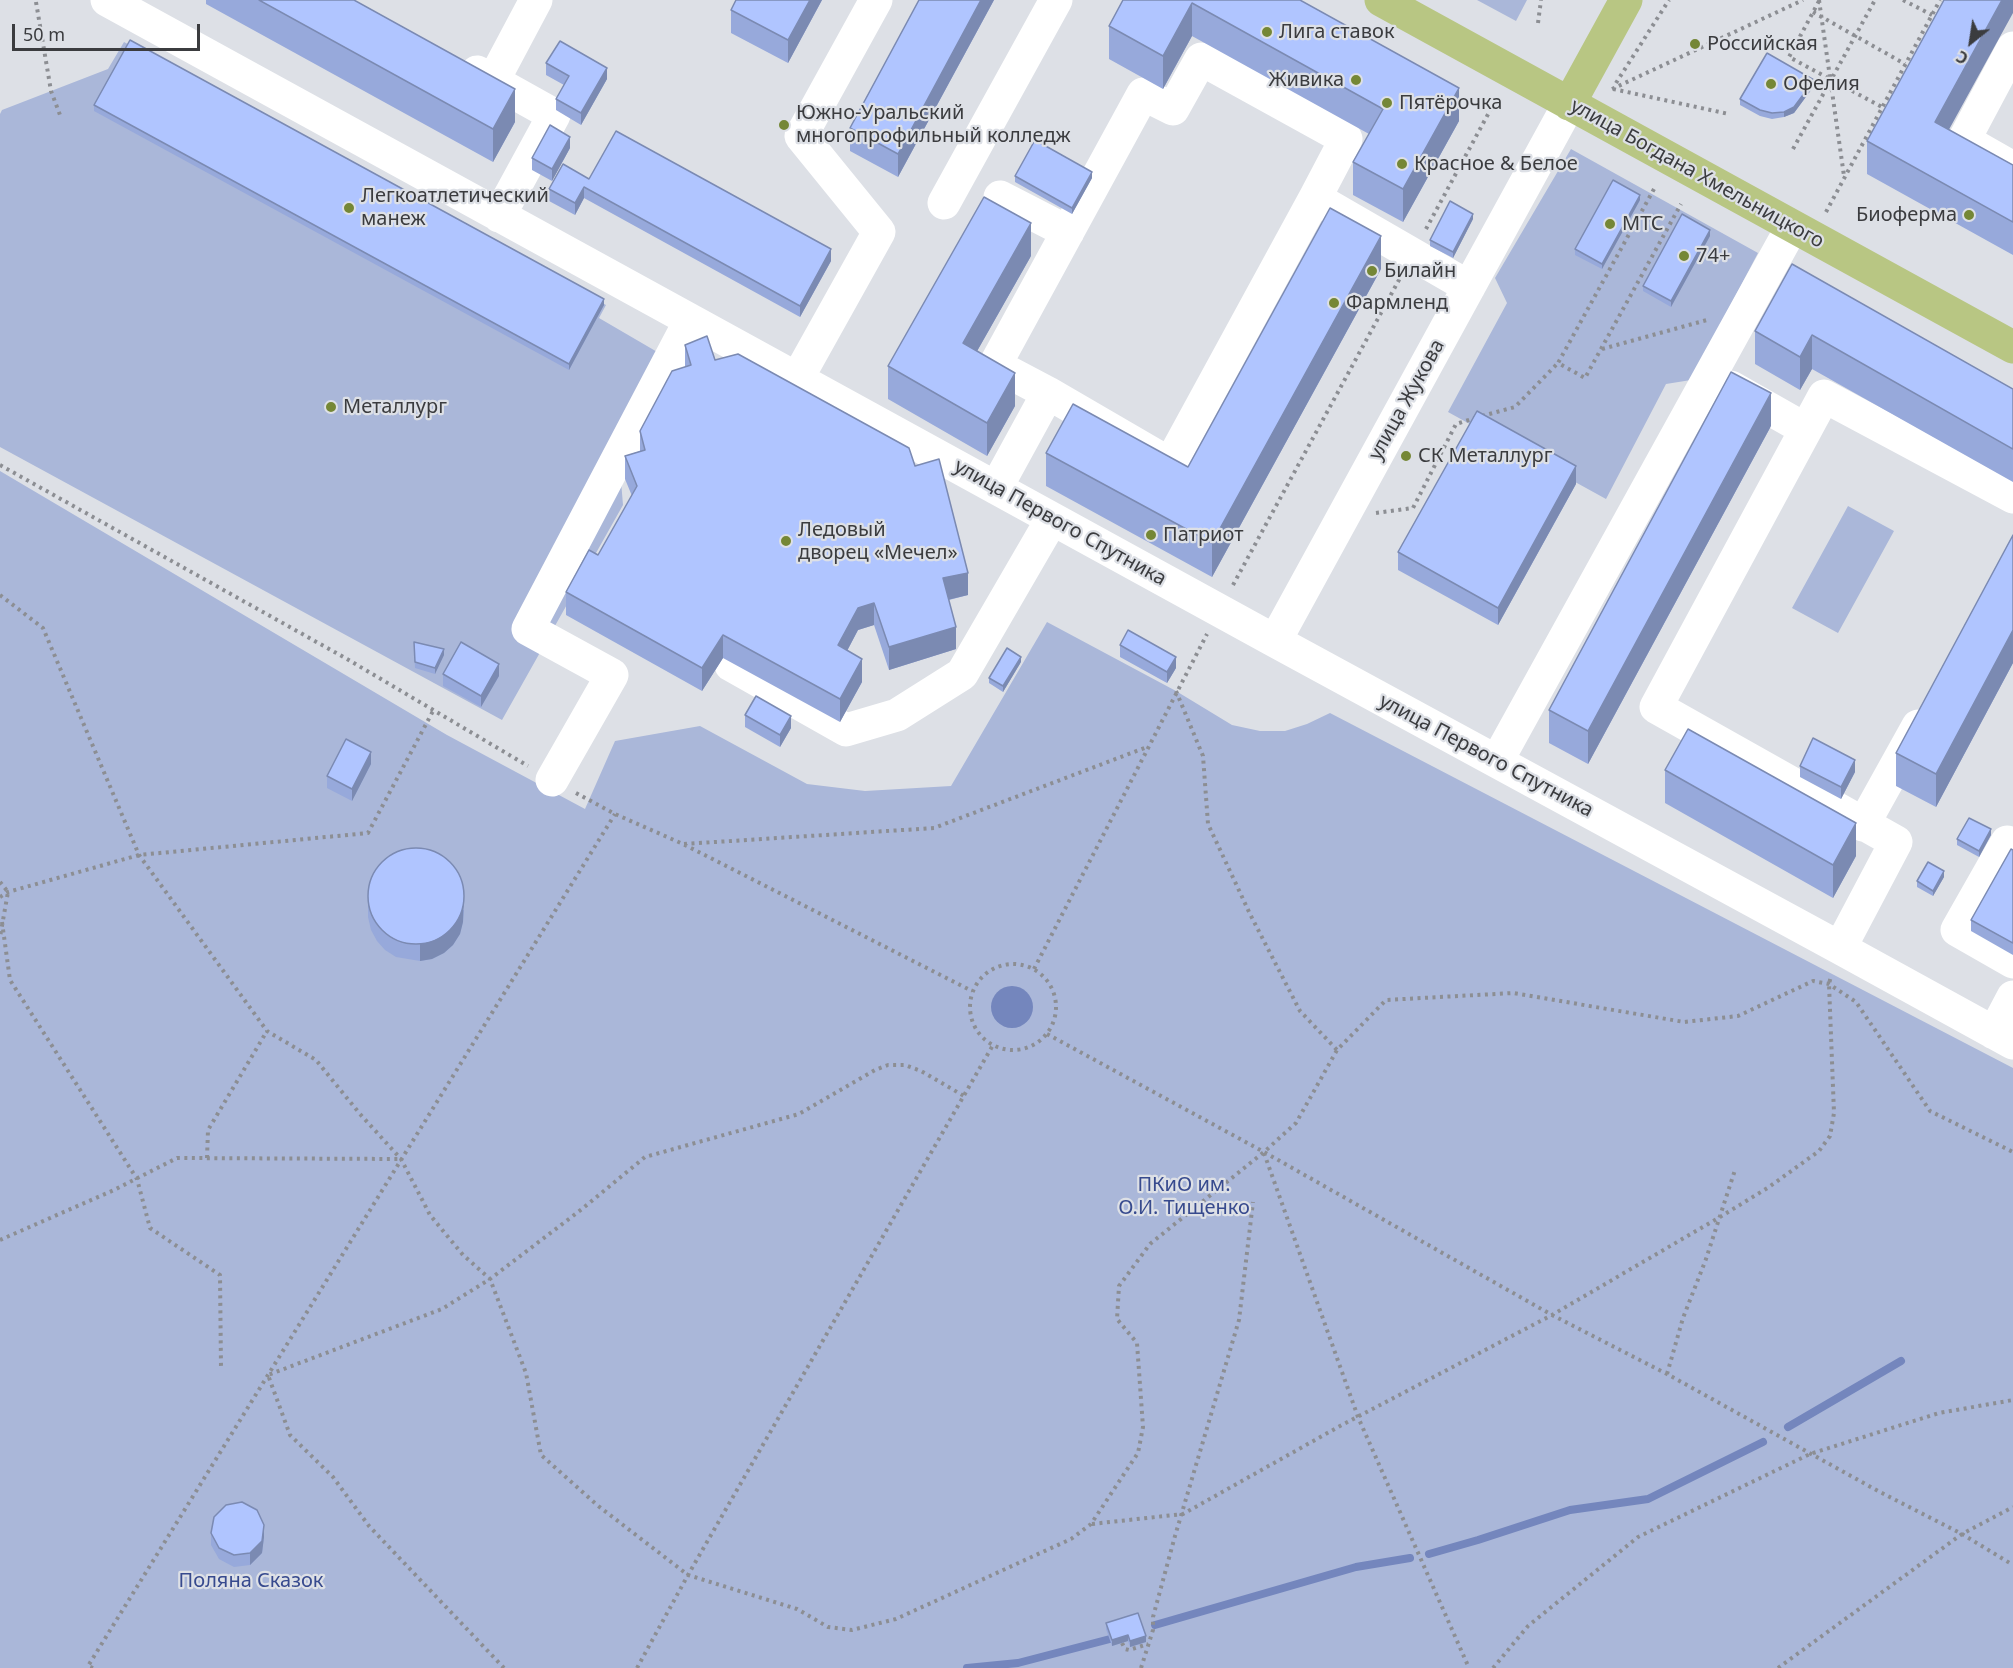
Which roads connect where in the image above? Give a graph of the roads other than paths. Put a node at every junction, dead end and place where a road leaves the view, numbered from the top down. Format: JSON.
{"nodes":[{"id":1,"x":107,"y":0,"type":"edge"},
{"id":2,"x":535,"y":0,"type":"edge"},
{"id":3,"x":876,"y":0,"type":"edge"},
{"id":4,"x":1056,"y":0,"type":"edge"},
{"id":5,"x":1381,"y":0,"type":"edge"},
{"id":6,"x":1626,"y":0,"type":"edge"},
{"id":7,"x":2013,"y":48,"type":"edge"},
{"id":8,"x":451,"y":58,"type":"edge"},
{"id":9,"x":493,"y":81,"type":"junction"},
{"id":10,"x":1569,"y":104,"type":"junction"},
{"id":11,"x":2013,"y":168,"type":"edge"},
{"id":12,"x":1000,"y":197,"type":"dead end"},
{"id":13,"x":1315,"y":198,"type":"junction"},
{"id":14,"x":944,"y":203,"type":"dead end"},
{"id":15,"x":499,"y":216,"type":"junction"},
{"id":16,"x":1792,"y":226,"type":"junction"},
{"id":17,"x":1068,"y":232,"type":"junction"},
{"id":18,"x":1469,"y":287,"type":"junction"},
{"id":19,"x":690,"y":321,"type":"junction"},
{"id":20,"x":2013,"y":347,"type":"edge"},
{"id":21,"x":1710,"y":375,"type":"junction"},
{"id":22,"x":797,"y":379,"type":"junction"},
{"id":23,"x":1048,"y":393,"type":"junction"},
{"id":24,"x":1805,"y":429,"type":"junction"},
{"id":25,"x":996,"y":489,"type":"junction"},
{"id":26,"x":2013,"y":497,"type":"edge"},
{"id":27,"x":1053,"y":519,"type":"junction"},
{"id":28,"x":1275,"y":641,"type":"junction"},
{"id":29,"x":731,"y":665,"type":"edge"},
{"id":30,"x":1932,"y":700,"type":"edge"},
{"id":31,"x":1497,"y":762,"type":"junction"},
{"id":32,"x":552,"y":780,"type":"road end"},
{"id":33,"x":1863,"y":825,"type":"junction"},
{"id":34,"x":2013,"y":845,"type":"edge"},
{"id":35,"x":1840,"y":948,"type":"junction"},
{"id":36,"x":2013,"y":962,"type":"edge"},
{"id":37,"x":2013,"y":997,"type":"edge"},
{"id":38,"x":2004,"y":1038,"type":"edge"}],
"edges":[{"from":1,"to":15,"type":"street","name":"улица Первого Спутника"},
{"from":2,"to":9,"type":"street"},
{"from":3,"to":22,"type":"street"},
{"from":4,"to":14,"type":"street"},
{"from":5,"to":10,"type":"main road","name":"улица Богдана Хмельницкого"},
{"from":6,"to":10,"type":"main road","name":"улица Жукова"},
{"from":7,"to":11,"type":"street"},
{"from":8,"to":9,"type":"street"},
{"from":9,"to":15,"type":"street"},
{"from":10,"to":16,"type":"main road","name":"улица Богдана Хмельницкого"},
{"from":10,"to":18,"type":"street","name":"улица Жукова"},
{"from":12,"to":17,"type":"street"},
{"from":13,"to":17,"type":"street"},
{"from":13,"to":18,"type":"street"},
{"from":13,"to":23,"type":"street"},
{"from":15,"to":19,"type":"street","name":"улица Первого Спутника"},
{"from":16,"to":20,"type":"main road","name":"улица Богдана Хмельницкого"},
{"from":16,"to":21,"type":"street"},
{"from":17,"to":23,"type":"street"},
{"from":18,"to":28,"type":"street","name":"улица Жукова"},
{"from":19,"to":22,"type":"street","name":"улица Первого Спутника"},
{"from":19,"to":32,"type":"street"},
{"from":21,"to":24,"type":"street"},
{"from":21,"to":31,"type":"street"},
{"from":22,"to":25,"type":"street","name":"улица Первого Спутника"},
{"from":23,"to":25,"type":"street"},
{"from":24,"to":26,"type":"street"},
{"from":24,"to":33,"type":"street"},
{"from":25,"to":27,"type":"street","name":"улица Первого Спутника"},
{"from":27,"to":28,"type":"street","name":"улица Первого Спутника"},
{"from":27,"to":29,"type":"street"},
{"from":28,"to":31,"type":"street","name":"улица Первого Спутника"},
{"from":30,"to":33,"type":"street"},
{"from":31,"to":35,"type":"street","name":"улица Первого Спутника"},
{"from":33,"to":35,"type":"street"},
{"from":34,"to":36,"type":"street"},
{"from":35,"to":38,"type":"street","name":"улица Первого Спутника"},
{"from":37,"to":38,"type":"street"}]}
